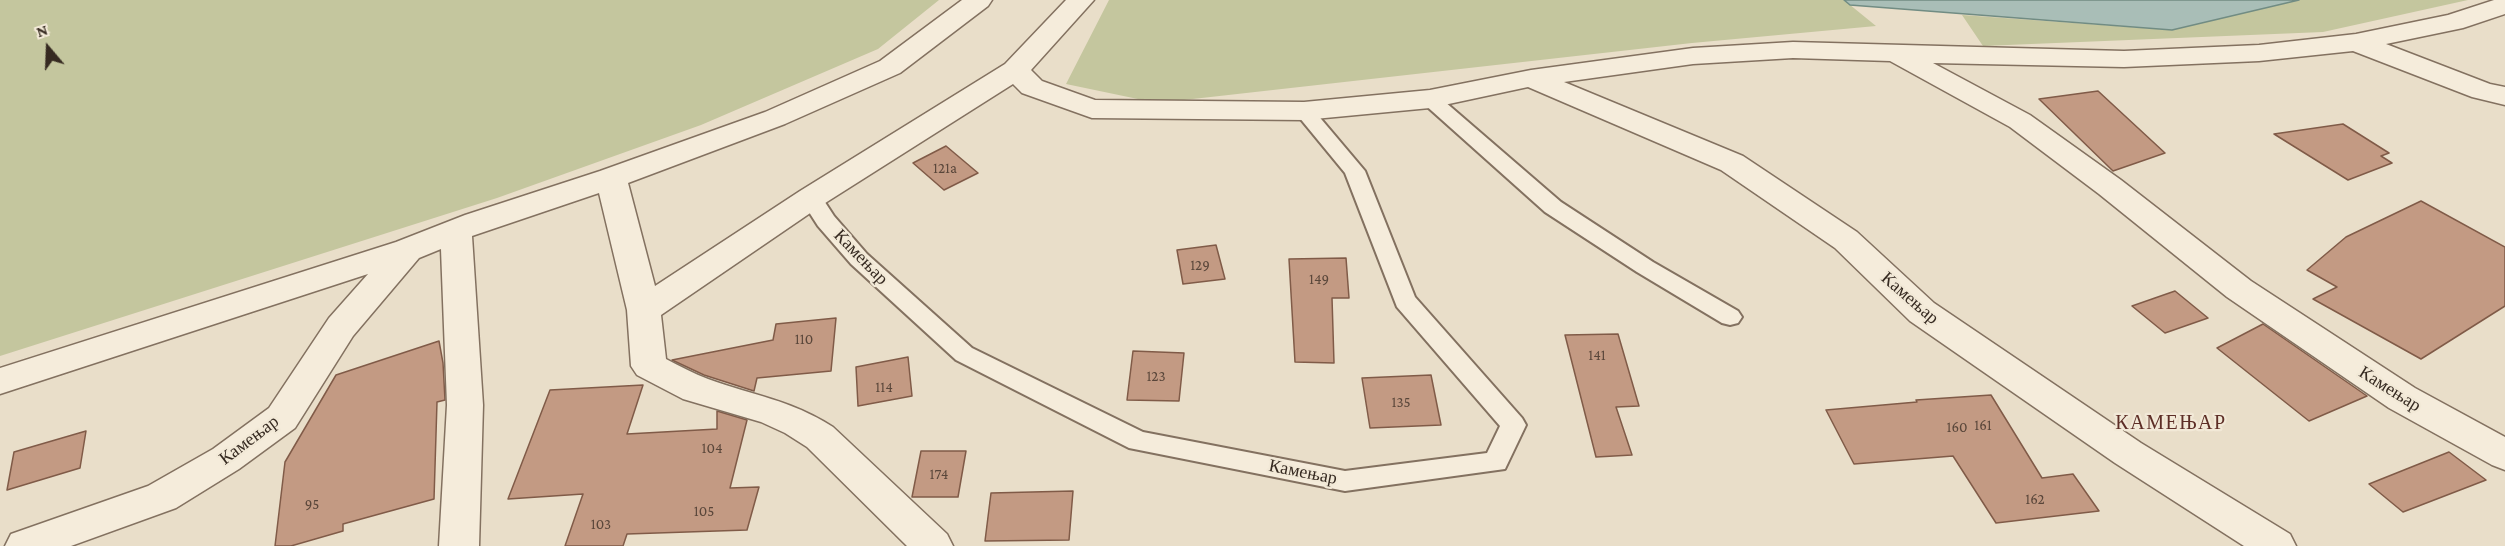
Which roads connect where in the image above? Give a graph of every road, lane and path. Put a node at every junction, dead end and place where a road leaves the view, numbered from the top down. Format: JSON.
{"nodes":[{"id":1,"x":979,"y":0,"type":"edge"},
{"id":2,"x":1081,"y":0,"type":"edge"},
{"id":3,"x":2505,"y":5,"type":"edge"},
{"id":4,"x":2356,"y":42,"type":"junction"},
{"id":5,"x":1894,"y":53,"type":"junction"},
{"id":6,"x":1015,"y":70,"type":"junction"},
{"id":7,"x":1532,"y":78,"type":"junction"},
{"id":8,"x":2505,"y":96,"type":"edge"},
{"id":9,"x":1430,"y":99,"type":"junction"},
{"id":10,"x":1304,"y":111,"type":"junction"},
{"id":11,"x":611,"y":178,"type":"junction"},
{"id":12,"x":812,"y":198,"type":"junction"},
{"id":13,"x":456,"y":231,"type":"junction"},
{"id":14,"x":407,"y":250,"type":"junction"},
{"id":15,"x":644,"y":310,"type":"junction"},
{"id":16,"x":1730,"y":317,"type":"dead end"},
{"id":17,"x":0,"y":381,"type":"edge"},
{"id":18,"x":2505,"y":455,"type":"edge"},
{"id":19,"x":25,"y":546,"type":"edge"},
{"id":20,"x":459,"y":546,"type":"edge"},
{"id":21,"x":933,"y":546,"type":"edge"},
{"id":22,"x":2276,"y":546,"type":"edge"}],
"edges":[{"from":1,"to":11,"type":"street","name":"Камењар"},
{"from":2,"to":6,"type":"street"},
{"from":3,"to":4,"type":"street"},
{"from":4,"to":5,"type":"street"},
{"from":4,"to":8,"type":"street"},
{"from":5,"to":7,"type":"street"},
{"from":5,"to":18,"type":"street","name":"Камењар"},
{"from":6,"to":10,"type":"street"},
{"from":6,"to":12,"type":"street"},
{"from":7,"to":9,"type":"street"},
{"from":7,"to":22,"type":"street","name":"Камењар"},
{"from":9,"to":10,"type":"street"},
{"from":9,"to":16,"type":"lane"},
{"from":10,"to":12,"type":"lane","name":"Камењар"},
{"from":11,"to":13,"type":"street","name":"Камењар"},
{"from":11,"to":15,"type":"street"},
{"from":12,"to":15,"type":"street"},
{"from":13,"to":14,"type":"street","name":"Камењар"},
{"from":13,"to":20,"type":"street"},
{"from":14,"to":17,"type":"street","name":"Камењар"},
{"from":14,"to":19,"type":"street","name":"Камењар"},
{"from":15,"to":21,"type":"street"}]}
